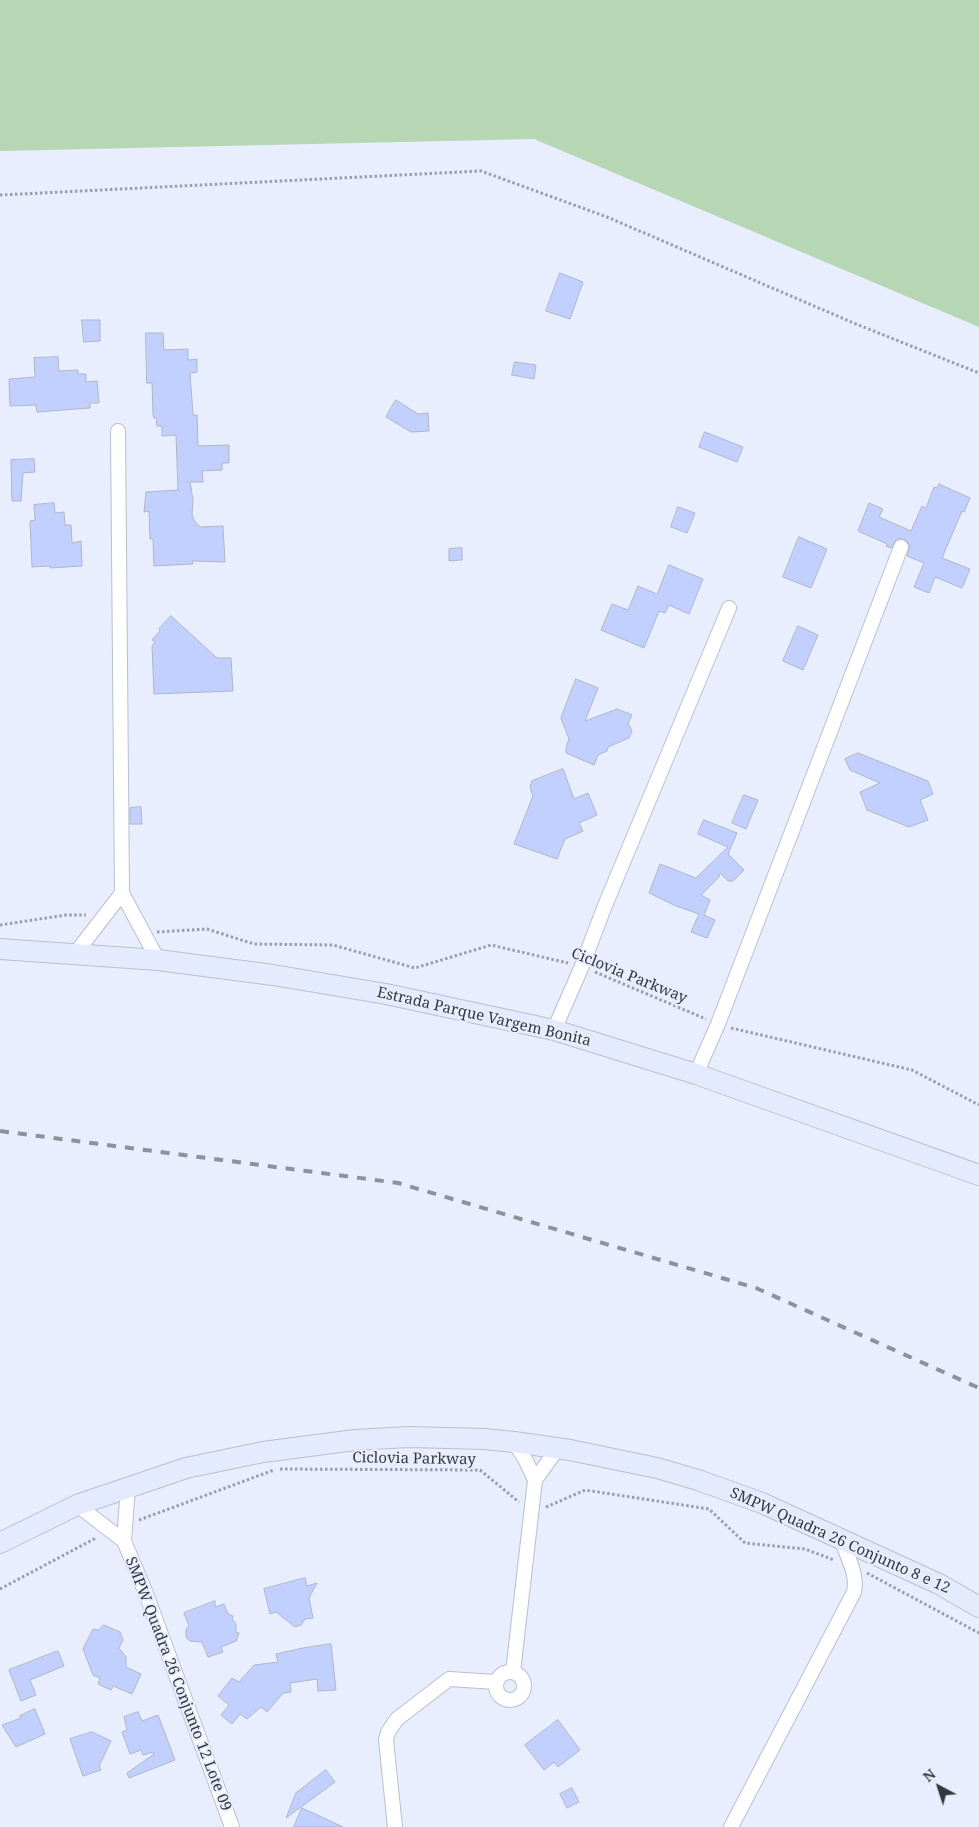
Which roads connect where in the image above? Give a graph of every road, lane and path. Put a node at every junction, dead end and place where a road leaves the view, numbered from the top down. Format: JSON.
{"nodes":[{"id":1,"x":0,"y":195,"type":"edge"},
{"id":2,"x":979,"y":373,"type":"edge"},
{"id":3,"x":118,"y":431,"type":"dead end"},
{"id":4,"x":901,"y":547,"type":"dead end"},
{"id":5,"x":729,"y":608,"type":"dead end"},
{"id":6,"x":122,"y":893,"type":"junction"},
{"id":7,"x":105,"y":915,"type":"junction"},
{"id":8,"x":134,"y":916,"type":"junction"},
{"id":9,"x":0,"y":925,"type":"edge"},
{"id":10,"x":0,"y":949,"type":"edge"},
{"id":11,"x":74,"y":954,"type":"junction"},
{"id":12,"x":158,"y":960,"type":"junction"},
{"id":13,"x":582,"y":966,"type":"junction"},
{"id":14,"x":718,"y":1024,"type":"junction"},
{"id":15,"x":554,"y":1030,"type":"junction"},
{"id":16,"x":696,"y":1074,"type":"junction"},
{"id":17,"x":979,"y":1105,"type":"edge"},
{"id":18,"x":979,"y":1175,"type":"edge"},
{"id":19,"x":514,"y":1442,"type":"junction"},
{"id":20,"x":558,"y":1448,"type":"junction"},
{"id":21,"x":535,"y":1480,"type":"junction"},
{"id":22,"x":128,"y":1487,"type":"junction"},
{"id":23,"x":78,"y":1504,"type":"junction"},
{"id":24,"x":531,"y":1513,"type":"junction"},
{"id":25,"x":125,"y":1525,"type":"junction"},
{"id":26,"x":111,"y":1530,"type":"junction"},
{"id":27,"x":841,"y":1539,"type":"junction"},
{"id":28,"x":124,"y":1541,"type":"junction"},
{"id":29,"x":0,"y":1543,"type":"edge"},
{"id":30,"x":852,"y":1567,"type":"junction"},
{"id":31,"x":0,"y":1589,"type":"edge"},
{"id":32,"x":979,"y":1607,"type":"edge"},
{"id":33,"x":979,"y":1633,"type":"edge"},
{"id":34,"x":513,"y":1672,"type":"junction"},
{"id":35,"x":496,"y":1682,"type":"junction"},
{"id":36,"x":232,"y":1827,"type":"edge"},
{"id":37,"x":394,"y":1827,"type":"edge"},
{"id":38,"x":731,"y":1827,"type":"edge"}],
"edges":[{"from":1,"to":2,"type":"path"},
{"from":3,"to":6,"type":"street"},
{"from":4,"to":14,"type":"street"},
{"from":5,"to":13,"type":"street"},
{"from":6,"to":7,"type":"street"},
{"from":6,"to":8,"type":"street"},
{"from":7,"to":9,"type":"path"},
{"from":7,"to":11,"type":"street"},
{"from":8,"to":12,"type":"street"},
{"from":8,"to":13,"type":"path","name":"Ciclovia Parkway"},
{"from":10,"to":11,"type":"street","name":"Estrada Parque Vargem Bonita"},
{"from":11,"to":12,"type":"street","name":"Estrada Parque Vargem Bonita"},
{"from":12,"to":15,"type":"street","name":"Estrada Parque Vargem Bonita"},
{"from":13,"to":14,"type":"path","name":"Ciclovia Parkway"},
{"from":13,"to":15,"type":"street"},
{"from":14,"to":16,"type":"street"},
{"from":14,"to":17,"type":"path","name":"Ciclovia Parkway"},
{"from":15,"to":16,"type":"street","name":"Estrada Parque Vargem Bonita"},
{"from":16,"to":18,"type":"street","name":"Estrada Parque Vargem Bonita"},
{"from":19,"to":20,"type":"street","name":"SMPW Quadra 26 Conjunto 8 e 12"},
{"from":19,"to":21,"type":"street"},
{"from":19,"to":22,"type":"street","name":"SMPW Quadra 26 Conjunto 8 e 12"},
{"from":20,"to":21,"type":"street"},
{"from":20,"to":27,"type":"street","name":"SMPW Quadra 26 Conjunto 8 e 12"},
{"from":21,"to":24,"type":"street"},
{"from":22,"to":23,"type":"street","name":"SMPW Quadra 26 Conjunto 8 e 12"},
{"from":22,"to":25,"type":"street","name":"SMPW Quadra 26 Conjunto 12 Lote 09"},
{"from":23,"to":26,"type":"street","name":"SMPW Quadra 26 Conjunto 12 Lote 09"},
{"from":23,"to":29,"type":"street","name":"SMPW Quadra 26 Conjunto 8 e 12"},
{"from":24,"to":25,"type":"path","name":"Ciclovia Parkway"},
{"from":24,"to":30,"type":"path"},
{"from":24,"to":34,"type":"street"},
{"from":25,"to":28,"type":"street","name":"SMPW Quadra 26 Conjunto 12 Lote 09"},
{"from":26,"to":28,"type":"street","name":"SMPW Quadra 26 Conjunto 12 Lote 09"},
{"from":26,"to":31,"type":"path"},
{"from":27,"to":30,"type":"street"},
{"from":27,"to":32,"type":"street","name":"SMPW Quadra 26 Conjunto 8 e 12"},
{"from":28,"to":36,"type":"street","name":"SMPW Quadra 26 Conjunto 12 Lote 09"},
{"from":30,"to":33,"type":"path"},
{"from":30,"to":38,"type":"street"},
{"from":34,"to":35,"type":"street"},
{"from":34,"to":35,"type":"street"},
{"from":35,"to":37,"type":"street"}]}
